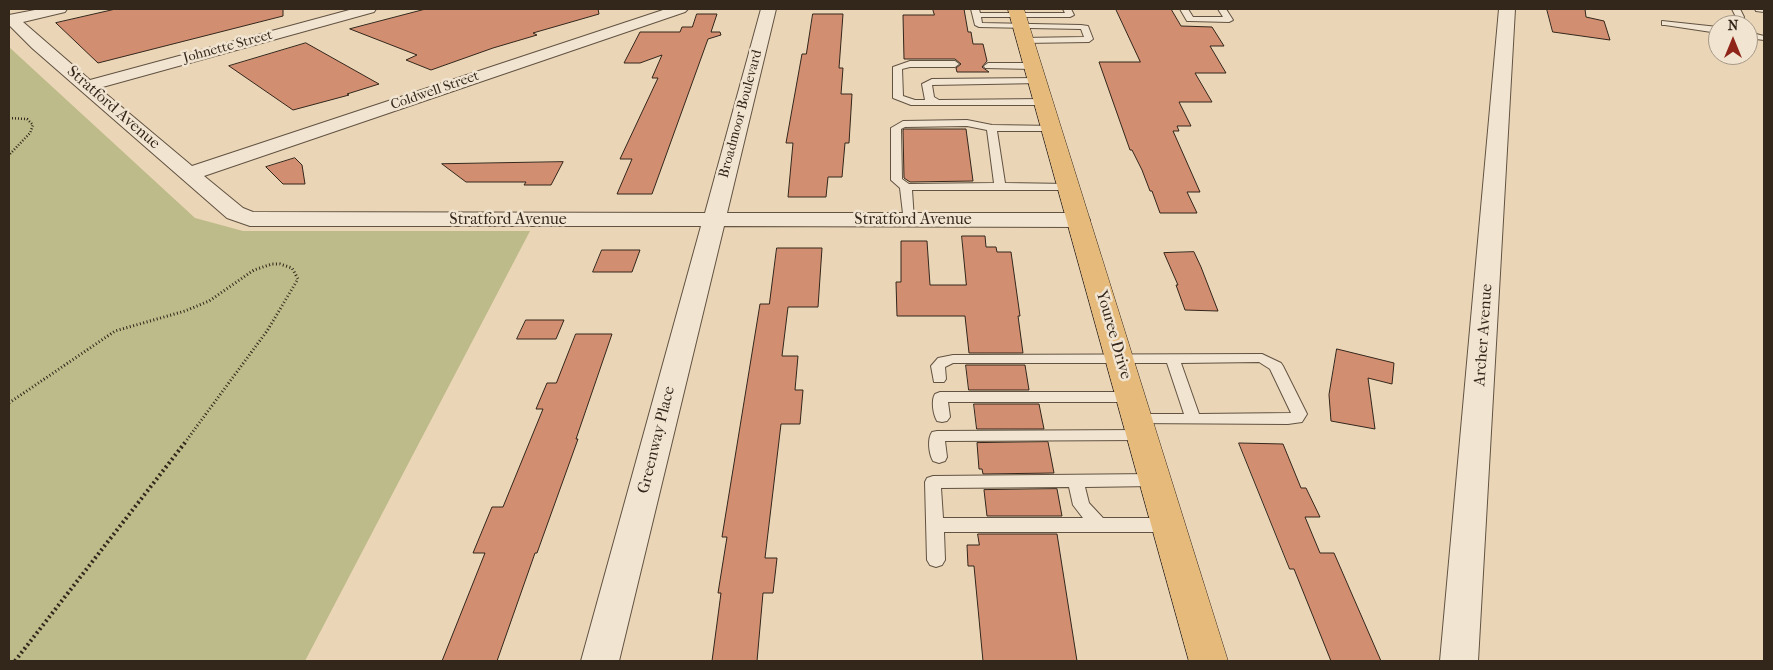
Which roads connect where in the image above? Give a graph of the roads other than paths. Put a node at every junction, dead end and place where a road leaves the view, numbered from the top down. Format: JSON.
{"nodes":[{"id":1,"x":60,"y":9,"type":"edge"},
{"id":2,"x":369,"y":9,"type":"edge"},
{"id":3,"x":680,"y":9,"type":"edge"},
{"id":4,"x":769,"y":9,"type":"edge"},
{"id":5,"x":1067,"y":9,"type":"edge"},
{"id":6,"x":1184,"y":9,"type":"edge"},
{"id":7,"x":1222,"y":9,"type":"edge"},
{"id":8,"x":1506,"y":9,"type":"edge"},
{"id":9,"x":1759,"y":9,"type":"edge"},
{"id":10,"x":1764,"y":10,"type":"edge"},
{"id":11,"x":976,"y":12,"type":"edge"},
{"id":12,"x":10,"y":20,"type":"edge"},
{"id":13,"x":1665,"y":22,"type":"dead end"},
{"id":14,"x":1020,"y":23,"type":"edge"},
{"id":15,"x":1708,"y":28,"type":"edge"},
{"id":16,"x":956,"y":66,"type":"dead end"},
{"id":17,"x":988,"y":66,"type":"dead end"},
{"id":18,"x":1035,"y":73,"type":"junction"},
{"id":19,"x":87,"y":86,"type":"junction"},
{"id":20,"x":1044,"y":102,"type":"junction"},
{"id":21,"x":938,"y":103,"type":"junction"},
{"id":22,"x":992,"y":128,"type":"junction"},
{"id":23,"x":1051,"y":128,"type":"junction"},
{"id":24,"x":189,"y":174,"type":"junction"},
{"id":25,"x":1000,"y":186,"type":"junction"},
{"id":26,"x":1069,"y":186,"type":"junction"},
{"id":27,"x":906,"y":187,"type":"junction"},
{"id":28,"x":714,"y":219,"type":"junction"},
{"id":29,"x":908,"y":220,"type":"junction"},
{"id":30,"x":1079,"y":220,"type":"junction"},
{"id":31,"x":1119,"y":358,"type":"junction"},
{"id":32,"x":1172,"y":358,"type":"junction"},
{"id":33,"x":939,"y":379,"type":"dead end"},
{"id":34,"x":942,"y":417,"type":"dead end"},
{"id":35,"x":1137,"y":417,"type":"junction"},
{"id":36,"x":1193,"y":419,"type":"junction"},
{"id":37,"x":939,"y":457,"type":"dead end"},
{"id":38,"x":1155,"y":480,"type":"junction"},
{"id":39,"x":1076,"y":481,"type":"junction"},
{"id":40,"x":935,"y":525,"type":"junction"},
{"id":41,"x":1099,"y":525,"type":"junction"},
{"id":42,"x":1168,"y":525,"type":"junction"},
{"id":43,"x":936,"y":560,"type":"dead end"},
{"id":44,"x":600,"y":661,"type":"edge"},
{"id":45,"x":1209,"y":661,"type":"edge"},
{"id":46,"x":1459,"y":661,"type":"edge"}],
"edges":[{"from":1,"to":12,"type":"street"},
{"from":2,"to":19,"type":"street","name":"Johnette Street"},
{"from":3,"to":24,"type":"street","name":"Coldwell Street"},
{"from":4,"to":28,"type":"street","name":"Broadmoor Boulevard"},
{"from":5,"to":14,"type":"lane"},
{"from":6,"to":7,"type":"lane"},
{"from":8,"to":46,"type":"street","name":"Archer Avenue"},
{"from":9,"to":10,"type":"lane"},
{"from":11,"to":14,"type":"lane"},
{"from":12,"to":19,"type":"street","name":"Stratford Avenue"},
{"from":13,"to":15,"type":"lane"},
{"from":14,"to":14,"type":"lane"},
{"from":14,"to":18,"type":"main road","name":"Youree Drive"},
{"from":16,"to":21,"type":"lane"},
{"from":17,"to":18,"type":"lane"},
{"from":18,"to":20,"type":"main road","name":"Youree Drive"},
{"from":18,"to":21,"type":"lane"},
{"from":19,"to":24,"type":"street","name":"Stratford Avenue"},
{"from":20,"to":21,"type":"lane"},
{"from":20,"to":23,"type":"main road","name":"Youree Drive"},
{"from":22,"to":23,"type":"lane"},
{"from":22,"to":25,"type":"lane"},
{"from":22,"to":27,"type":"lane"},
{"from":23,"to":26,"type":"main road","name":"Youree Drive"},
{"from":24,"to":28,"type":"street","name":"Stratford Avenue"},
{"from":25,"to":26,"type":"lane"},
{"from":25,"to":27,"type":"lane"},
{"from":26,"to":30,"type":"main road","name":"Youree Drive"},
{"from":27,"to":29,"type":"lane"},
{"from":28,"to":29,"type":"street","name":"Stratford Avenue"},
{"from":28,"to":44,"type":"street","name":"Greenway Place"},
{"from":29,"to":30,"type":"street","name":"Stratford Avenue"},
{"from":30,"to":31,"type":"main road","name":"Youree Drive"},
{"from":31,"to":32,"type":"lane"},
{"from":31,"to":33,"type":"lane"},
{"from":31,"to":35,"type":"main road","name":"Youree Drive"},
{"from":32,"to":36,"type":"lane"},
{"from":32,"to":36,"type":"lane"},
{"from":34,"to":35,"type":"lane"},
{"from":35,"to":36,"type":"lane"},
{"from":35,"to":37,"type":"lane"},
{"from":35,"to":38,"type":"main road","name":"Youree Drive"},
{"from":38,"to":39,"type":"lane"},
{"from":38,"to":42,"type":"main road","name":"Youree Drive"},
{"from":39,"to":40,"type":"lane"},
{"from":39,"to":41,"type":"lane"},
{"from":40,"to":41,"type":"lane"},
{"from":40,"to":43,"type":"lane"},
{"from":41,"to":42,"type":"lane"},
{"from":42,"to":45,"type":"main road","name":"Youree Drive"}]}
